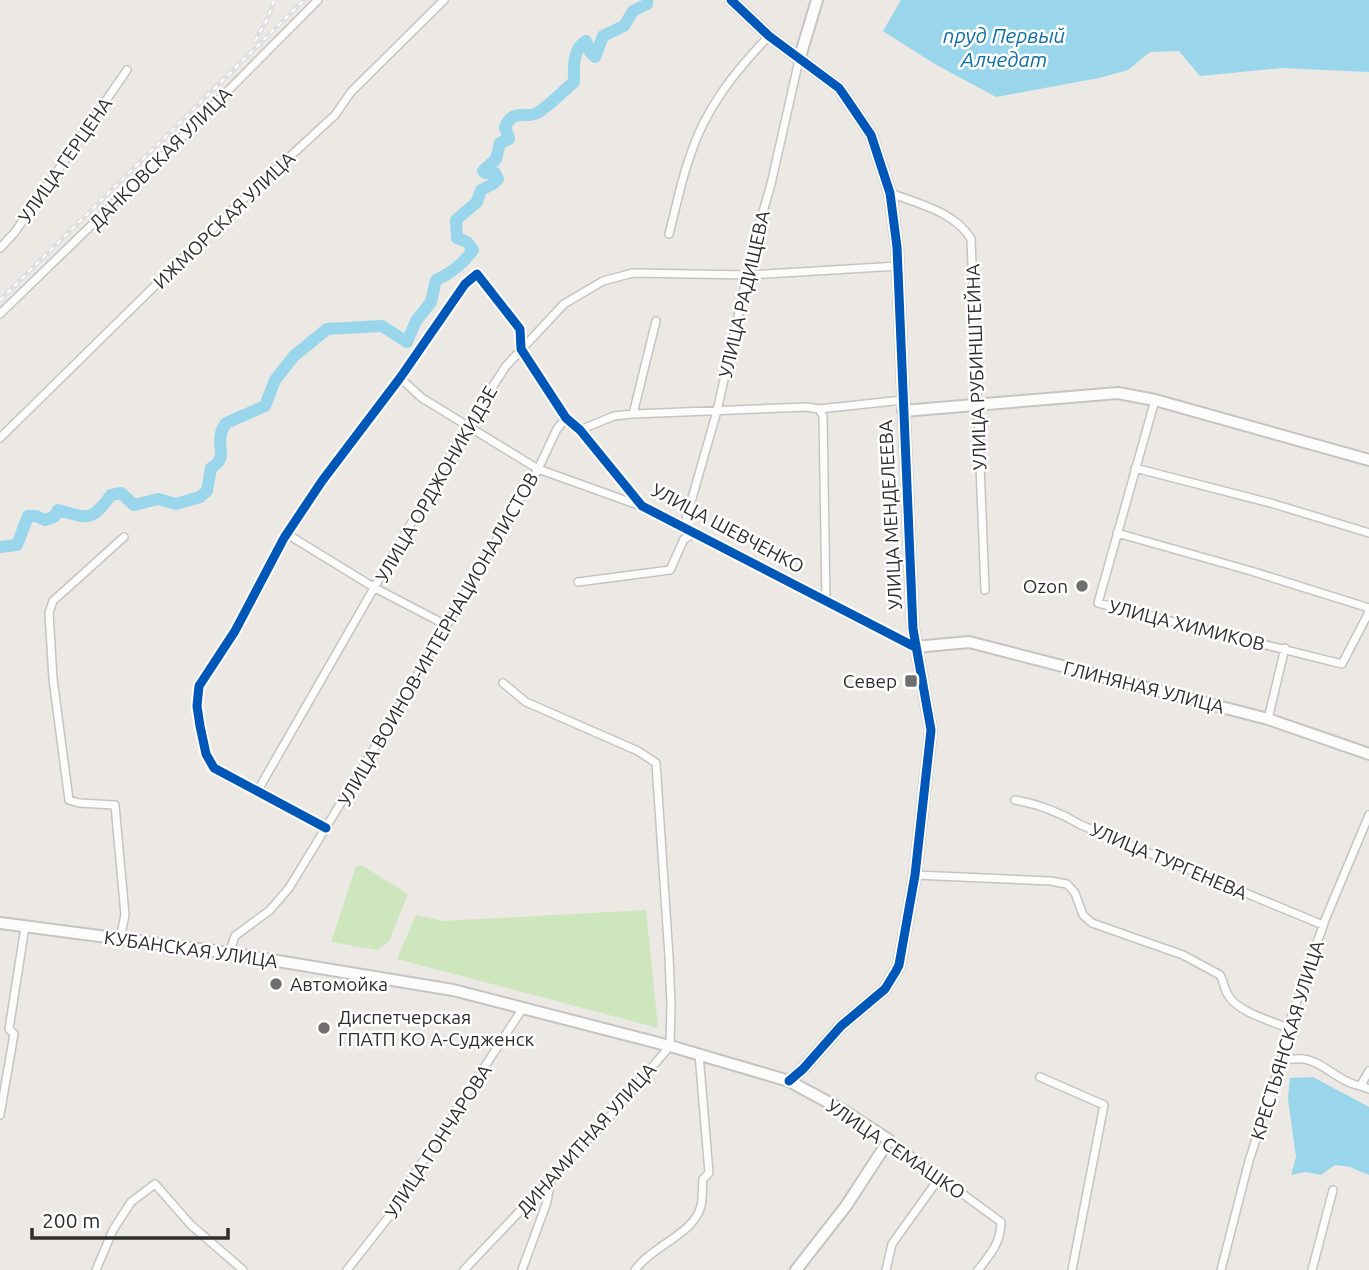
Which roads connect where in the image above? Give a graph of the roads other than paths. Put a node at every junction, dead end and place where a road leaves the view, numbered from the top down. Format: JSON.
{"nodes":[{"id":1,"x":318,"y":0,"type":"edge"},
{"id":2,"x":444,"y":0,"type":"edge"},
{"id":3,"x":731,"y":0,"type":"edge"},
{"id":4,"x":817,"y":0,"type":"edge"},
{"id":5,"x":769,"y":36,"type":"junction"},
{"id":6,"x":799,"y":60,"type":"junction"},
{"id":7,"x":127,"y":69,"type":"dead end"},
{"id":8,"x":890,"y":193,"type":"junction"},
{"id":9,"x":669,"y":234,"type":"dead end"},
{"id":10,"x":0,"y":248,"type":"edge"},
{"id":11,"x":898,"y":266,"type":"junction"},
{"id":12,"x":748,"y":275,"type":"junction"},
{"id":13,"x":0,"y":314,"type":"edge"},
{"id":14,"x":656,"y":321,"type":"dead end"},
{"id":15,"x":521,"y":349,"type":"junction"},
{"id":16,"x":400,"y":378,"type":"junction"},
{"id":17,"x":1155,"y":400,"type":"junction"},
{"id":18,"x":977,"y":404,"type":"junction"},
{"id":19,"x":903,"y":405,"type":"junction"},
{"id":20,"x":820,"y":409,"type":"junction"},
{"id":21,"x":717,"y":411,"type":"junction"},
{"id":22,"x":633,"y":414,"type":"junction"},
{"id":23,"x":566,"y":418,"type":"junction"},
{"id":24,"x":467,"y":426,"type":"junction"},
{"id":25,"x":580,"y":430,"type":"junction"},
{"id":26,"x":0,"y":438,"type":"edge"},
{"id":27,"x":1369,"y":460,"type":"edge"},
{"id":28,"x":1135,"y":468,"type":"junction"},
{"id":29,"x":538,"y":469,"type":"junction"},
{"id":30,"x":642,"y":506,"type":"junction"},
{"id":31,"x":684,"y":526,"type":"junction"},
{"id":32,"x":696,"y":533,"type":"junction"},
{"id":33,"x":1116,"y":533,"type":"junction"},
{"id":34,"x":1369,"y":533,"type":"edge"},
{"id":35,"x":287,"y":534,"type":"junction"},
{"id":36,"x":124,"y":537,"type":"dead end"},
{"id":37,"x":578,"y":582,"type":"dead end"},
{"id":38,"x":375,"y":588,"type":"junction"},
{"id":39,"x":985,"y":590,"type":"dead end"},
{"id":40,"x":826,"y":600,"type":"junction"},
{"id":41,"x":1369,"y":610,"type":"edge"},
{"id":42,"x":446,"y":625,"type":"junction"},
{"id":43,"x":915,"y":647,"type":"junction"},
{"id":44,"x":1285,"y":648,"type":"junction"},
{"id":45,"x":503,"y":683,"type":"dead end"},
{"id":46,"x":1268,"y":719,"type":"junction"},
{"id":47,"x":1369,"y":754,"type":"edge"},
{"id":48,"x":258,"y":790,"type":"junction"},
{"id":49,"x":1015,"y":800,"type":"dead end"},
{"id":50,"x":1369,"y":815,"type":"edge"},
{"id":51,"x":326,"y":828,"type":"junction"},
{"id":52,"x":915,"y":875,"type":"junction"},
{"id":53,"x":0,"y":923,"type":"edge"},
{"id":54,"x":1323,"y":925,"type":"junction"},
{"id":55,"x":25,"y":927,"type":"junction"},
{"id":56,"x":120,"y":939,"type":"junction"},
{"id":57,"x":229,"y":954,"type":"junction"},
{"id":58,"x":523,"y":1008,"type":"junction"},
{"id":59,"x":1290,"y":1029,"type":"junction"},
{"id":60,"x":670,"y":1046,"type":"junction"},
{"id":61,"x":699,"y":1054,"type":"junction"},
{"id":62,"x":1281,"y":1060,"type":"junction"},
{"id":63,"x":1369,"y":1070,"type":"edge"},
{"id":64,"x":1040,"y":1077,"type":"dead end"},
{"id":65,"x":789,"y":1080,"type":"junction"},
{"id":66,"x":1361,"y":1085,"type":"junction"},
{"id":67,"x":1369,"y":1089,"type":"edge"},
{"id":68,"x":0,"y":1115,"type":"edge"},
{"id":69,"x":889,"y":1140,"type":"junction"},
{"id":70,"x":940,"y":1177,"type":"junction"},
{"id":71,"x":551,"y":1178,"type":"junction"},
{"id":72,"x":1332,"y":1190,"type":"dead end"},
{"id":73,"x":522,"y":1268,"type":"edge"},
{"id":74,"x":887,"y":1268,"type":"edge"},
{"id":75,"x":96,"y":1270,"type":"edge"},
{"id":76,"x":243,"y":1270,"type":"edge"},
{"id":77,"x":347,"y":1270,"type":"edge"},
{"id":78,"x":464,"y":1270,"type":"edge"},
{"id":79,"x":533,"y":1270,"type":"edge"},
{"id":80,"x":635,"y":1270,"type":"edge"},
{"id":81,"x":796,"y":1270,"type":"edge"},
{"id":82,"x":978,"y":1270,"type":"edge"},
{"id":83,"x":1072,"y":1270,"type":"edge"},
{"id":84,"x":1221,"y":1270,"type":"edge"},
{"id":85,"x":1312,"y":1270,"type":"edge"}],
"edges":[{"from":1,"to":13,"type":"street","name":"ДАНКОВСКАЯ УЛИЦА"},
{"from":2,"to":26,"type":"street","name":"ИЖМОРСКАЯ УЛИЦА"},
{"from":3,"to":5,"type":"street","name":"УЛИЦА МЕНДЕЛЕЕВА"},
{"from":4,"to":6,"type":"street"},
{"from":5,"to":6,"type":"street","name":"УЛИЦА МЕНДЕЛЕЕВА"},
{"from":5,"to":9,"type":"street"},
{"from":6,"to":8,"type":"street","name":"УЛИЦА МЕНДЕЛЕЕВА"},
{"from":6,"to":12,"type":"street","name":"УЛИЦА РАДИЩЕВА"},
{"from":7,"to":10,"type":"street","name":"УЛИЦА ГЕРЦЕНА"},
{"from":8,"to":11,"type":"street","name":"УЛИЦА МЕНДЕЛЕЕВА"},
{"from":8,"to":18,"type":"street","name":"УЛИЦА РУБИНШТЕЙНА"},
{"from":11,"to":12,"type":"street","name":"УЛИЦА ОРДЖОНИКИДЗЕ"},
{"from":11,"to":19,"type":"street","name":"УЛИЦА МЕНДЕЛЕЕВА"},
{"from":12,"to":15,"type":"street","name":"УЛИЦА ОРДЖОНИКИДЗЕ"},
{"from":12,"to":21,"type":"street","name":"УЛИЦА РАДИЩЕВА"},
{"from":14,"to":22,"type":"street"},
{"from":15,"to":16,"type":"street","name":"УЛИЦА ШЕВЧЕНКО"},
{"from":15,"to":23,"type":"street","name":"УЛИЦА ШЕВЧЕНКО"},
{"from":15,"to":24,"type":"street","name":"УЛИЦА ОРДЖОНИКИДЗЕ"},
{"from":16,"to":24,"type":"street"},
{"from":16,"to":35,"type":"street"},
{"from":17,"to":18,"type":"street"},
{"from":17,"to":27,"type":"street"},
{"from":17,"to":28,"type":"street","name":"УЛИЦА ХИМИКОВ"},
{"from":18,"to":19,"type":"street"},
{"from":18,"to":39,"type":"street","name":"УЛИЦА РУБИНШТЕЙНА"},
{"from":19,"to":20,"type":"street"},
{"from":19,"to":43,"type":"street","name":"УЛИЦА МЕНДЕЛЕЕВА"},
{"from":20,"to":21,"type":"street"},
{"from":20,"to":40,"type":"street"},
{"from":21,"to":22,"type":"street"},
{"from":21,"to":31,"type":"street","name":"УЛИЦА РАДИЩЕВА"},
{"from":22,"to":25,"type":"street"},
{"from":23,"to":25,"type":"street","name":"УЛИЦА ШЕВЧЕНКО"},
{"from":23,"to":29,"type":"street","name":"УЛИЦА ВОИНОВ-ИНТЕРНАЦИОНАЛИСТОВ"},
{"from":24,"to":29,"type":"street"},
{"from":24,"to":38,"type":"street","name":"УЛИЦА ОРДЖОНИКИДЗЕ"},
{"from":25,"to":30,"type":"street","name":"УЛИЦА ШЕВЧЕНКО"},
{"from":28,"to":33,"type":"street","name":"УЛИЦА ХИМИКОВ"},
{"from":28,"to":34,"type":"street"},
{"from":29,"to":30,"type":"street"},
{"from":29,"to":42,"type":"street","name":"УЛИЦА ВОИНОВ-ИНТЕРНАЦИОНАЛИСТОВ"},
{"from":30,"to":31,"type":"street","name":"УЛИЦА ШЕВЧЕНКО"},
{"from":31,"to":32,"type":"street","name":"УЛИЦА ШЕВЧЕНКО"},
{"from":32,"to":37,"type":"street"},
{"from":32,"to":40,"type":"street","name":"УЛИЦА ШЕВЧЕНКО"},
{"from":33,"to":41,"type":"street"},
{"from":33,"to":44,"type":"street","name":"УЛИЦА ХИМИКОВ"},
{"from":35,"to":38,"type":"street"},
{"from":35,"to":48,"type":"street"},
{"from":36,"to":56,"type":"street"},
{"from":38,"to":42,"type":"street"},
{"from":38,"to":48,"type":"street","name":"УЛИЦА ОРДЖОНИКИДЗЕ"},
{"from":40,"to":43,"type":"street","name":"УЛИЦА ШЕВЧЕНКО"},
{"from":41,"to":44,"type":"street","name":"УЛИЦА ХИМИКОВ"},
{"from":42,"to":51,"type":"street","name":"УЛИЦА ВОИНОВ-ИНТЕРНАЦИОНАЛИСТОВ"},
{"from":43,"to":46,"type":"street","name":"ГЛИНЯНАЯ УЛИЦА"},
{"from":43,"to":52,"type":"street","name":"УЛИЦА МЕНДЕЛЕЕВА"},
{"from":44,"to":46,"type":"street"},
{"from":45,"to":60,"type":"street","name":"ДИНАМИТНАЯ УЛИЦА"},
{"from":46,"to":47,"type":"street","name":"ГЛИНЯНАЯ УЛИЦА"},
{"from":48,"to":51,"type":"street"},
{"from":49,"to":54,"type":"street","name":"УЛИЦА ТУРГЕНЕВА"},
{"from":50,"to":54,"type":"street","name":"КРЕСТЬЯНСКАЯ УЛИЦА"},
{"from":51,"to":57,"type":"street","name":"УЛИЦА ВОИНОВ-ИНТЕРНАЦИОНАЛИСТОВ"},
{"from":52,"to":59,"type":"street"},
{"from":52,"to":65,"type":"street","name":"УЛИЦА МЕНДЕЛЕЕВА"},
{"from":53,"to":55,"type":"street","name":"КУБАНСКАЯ УЛИЦА"},
{"from":54,"to":59,"type":"street","name":"КРЕСТЬЯНСКАЯ УЛИЦА"},
{"from":55,"to":56,"type":"street","name":"КУБАНСКАЯ УЛИЦА"},
{"from":55,"to":68,"type":"street"},
{"from":56,"to":57,"type":"street","name":"КУБАНСКАЯ УЛИЦА"},
{"from":57,"to":58,"type":"street","name":"КУБАНСКАЯ УЛИЦА"},
{"from":58,"to":60,"type":"street","name":"КУБАНСКАЯ УЛИЦА"},
{"from":58,"to":77,"type":"street","name":"УЛИЦА ГОНЧАРОВА"},
{"from":59,"to":62,"type":"street","name":"КРЕСТЬЯНСКАЯ УЛИЦА"},
{"from":60,"to":61,"type":"street","name":"КУБАНСКАЯ УЛИЦА"},
{"from":60,"to":71,"type":"street","name":"ДИНАМИТНАЯ УЛИЦА"},
{"from":61,"to":65,"type":"street","name":"КУБАНСКАЯ УЛИЦА"},
{"from":61,"to":80,"type":"street"},
{"from":62,"to":66,"type":"street"},
{"from":62,"to":84,"type":"street","name":"КРЕСТЬЯНСКАЯ УЛИЦА"},
{"from":63,"to":66,"type":"street"},
{"from":64,"to":83,"type":"street"},
{"from":65,"to":69,"type":"street","name":"УЛИЦА СЕМАШКО"},
{"from":66,"to":67,"type":"street"},
{"from":69,"to":70,"type":"street","name":"УЛИЦА СЕМАШКО"},
{"from":69,"to":81,"type":"street"},
{"from":70,"to":74,"type":"street"},
{"from":70,"to":82,"type":"street","name":"УЛИЦА СЕМАШКО"},
{"from":71,"to":73,"type":"street"},
{"from":71,"to":78,"type":"street","name":"ДИНАМИТНАЯ УЛИЦА"},
{"from":72,"to":85,"type":"street"},
{"from":73,"to":79,"type":"street"},
{"from":75,"to":76,"type":"street"}]}
